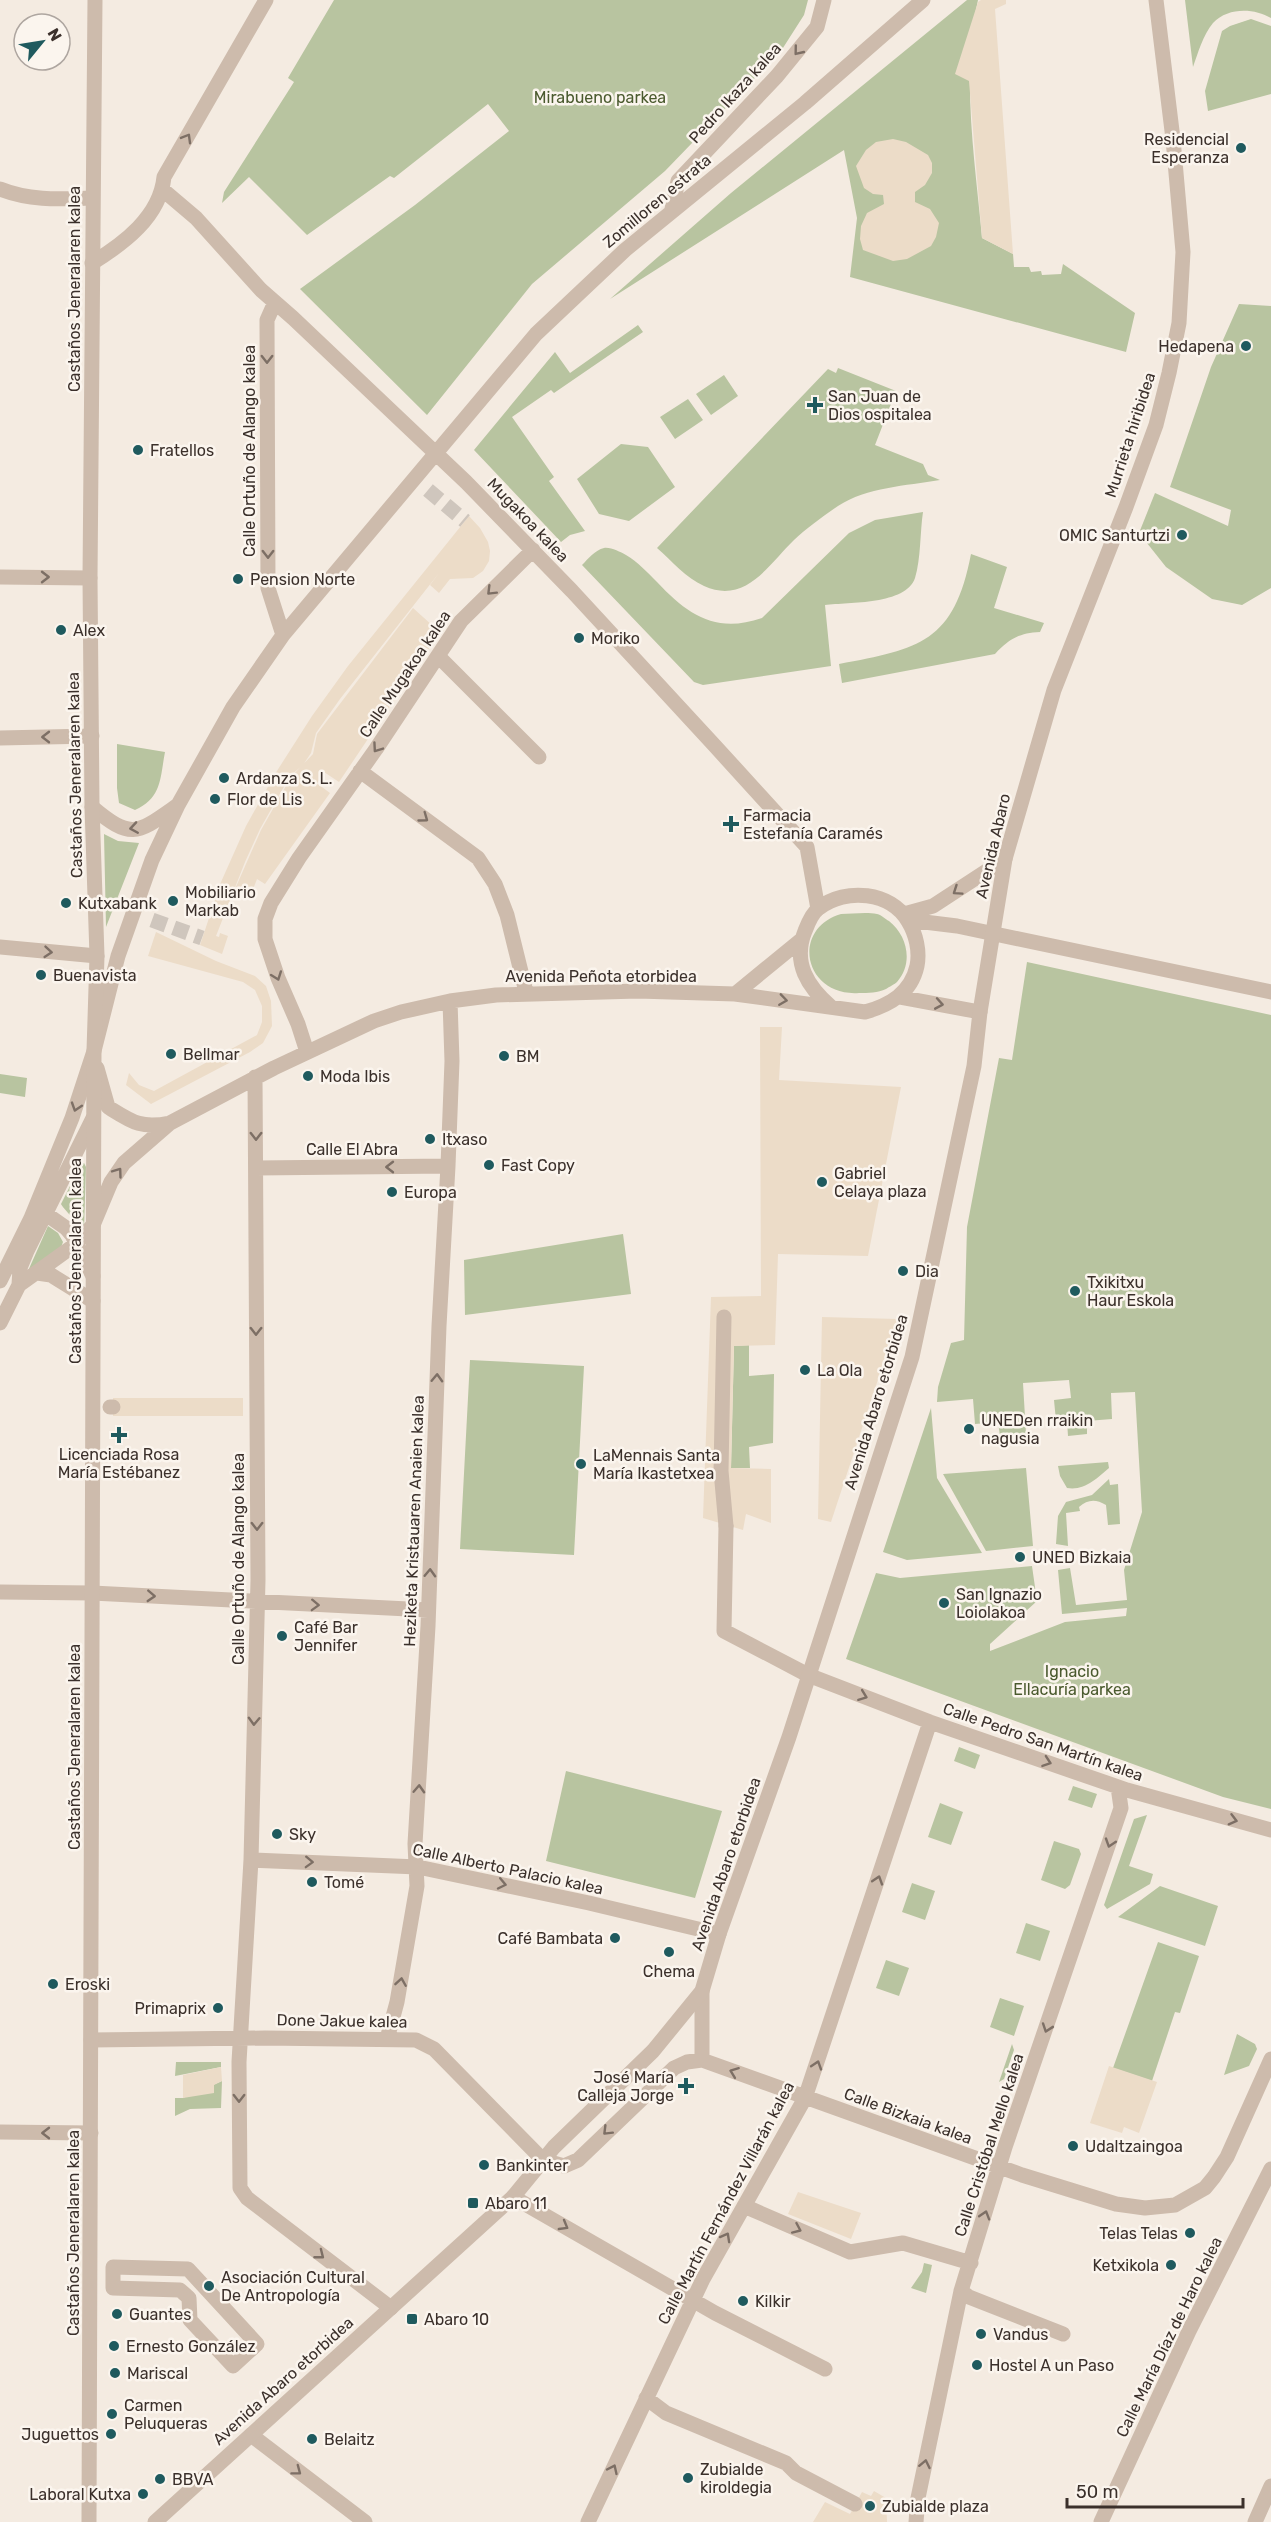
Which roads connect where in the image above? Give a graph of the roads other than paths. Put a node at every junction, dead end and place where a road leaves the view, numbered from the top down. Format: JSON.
{"nodes":[{"id":1,"x":95,"y":0,"type":"edge"},
{"id":2,"x":266,"y":0,"type":"edge"},
{"id":3,"x":824,"y":0,"type":"edge"},
{"id":4,"x":923,"y":0,"type":"edge"},
{"id":5,"x":1156,"y":0,"type":"edge"},
{"id":6,"x":0,"y":189,"type":"edge"},
{"id":7,"x":163,"y":190,"type":"junction"},
{"id":8,"x":92,"y":198,"type":"junction"},
{"id":9,"x":672,"y":209,"type":"junction"},
{"id":10,"x":92,"y":263,"type":"junction"},
{"id":11,"x":275,"y":302,"type":"junction"},
{"id":12,"x":435,"y":453,"type":"junction"},
{"id":13,"x":532,"y":549,"type":"junction"},
{"id":14,"x":0,"y":577,"type":"edge"},
{"id":15,"x":90,"y":578,"type":"junction"},
{"id":16,"x":283,"y":635,"type":"junction"},
{"id":17,"x":439,"y":657,"type":"junction"},
{"id":18,"x":1054,"y":690,"type":"joint"},
{"id":19,"x":92,"y":736,"type":"junction"},
{"id":20,"x":0,"y":738,"type":"edge"},
{"id":21,"x":539,"y":757,"type":"dead end"},
{"id":22,"x":360,"y":771,"type":"junction"},
{"id":23,"x":178,"y":805,"type":"junction"},
{"id":24,"x":92,"y":807,"type":"junction"},
{"id":25,"x":1005,"y":859,"type":"junction"},
{"id":26,"x":818,"y":909,"type":"junction"},
{"id":27,"x":906,"y":917,"type":"junction"},
{"id":28,"x":992,"y":934,"type":"junction"},
{"id":29,"x":801,"y":940,"type":"junction"},
{"id":30,"x":0,"y":947,"type":"edge"},
{"id":31,"x":97,"y":956,"type":"junction"},
{"id":32,"x":526,"y":992,"type":"junction"},
{"id":33,"x":1271,"y":992,"type":"edge"},
{"id":34,"x":735,"y":994,"type":"junction"},
{"id":35,"x":899,"y":997,"type":"junction"},
{"id":36,"x":450,"y":1001,"type":"junction"},
{"id":37,"x":831,"y":1007,"type":"junction"},
{"id":38,"x":980,"y":1012,"type":"junction"},
{"id":39,"x":94,"y":1051,"type":"junction"},
{"id":40,"x":307,"y":1052,"type":"junction"},
{"id":41,"x":255,"y":1077,"type":"junction"},
{"id":42,"x":93,"y":1118,"type":"junction"},
{"id":43,"x":170,"y":1123,"type":"junction"},
{"id":44,"x":448,"y":1166,"type":"junction"},
{"id":45,"x":256,"y":1168,"type":"junction"},
{"id":46,"x":46,"y":1214,"type":"junction"},
{"id":47,"x":31,"y":1218,"type":"junction"},
{"id":48,"x":93,"y":1225,"type":"junction"},
{"id":49,"x":76,"y":1244,"type":"junction"},
{"id":50,"x":37,"y":1273,"type":"junction"},
{"id":51,"x":93,"y":1276,"type":"junction"},
{"id":52,"x":0,"y":1281,"type":"edge"},
{"id":53,"x":18,"y":1285,"type":"junction"},
{"id":54,"x":93,"y":1301,"type":"junction"},
{"id":55,"x":724,"y":1317,"type":"dead end"},
{"id":56,"x":0,"y":1323,"type":"edge"},
{"id":57,"x":0,"y":1592,"type":"edge"},
{"id":58,"x":92,"y":1593,"type":"junction"},
{"id":59,"x":256,"y":1601,"type":"junction"},
{"id":60,"x":428,"y":1610,"type":"junction"},
{"id":61,"x":808,"y":1675,"type":"junction"},
{"id":62,"x":930,"y":1722,"type":"junction"},
{"id":63,"x":1118,"y":1787,"type":"junction"},
{"id":64,"x":1271,"y":1830,"type":"edge"},
{"id":65,"x":251,"y":1860,"type":"junction"},
{"id":66,"x":418,"y":1867,"type":"junction"},
{"id":67,"x":719,"y":1935,"type":"junction"},
{"id":68,"x":702,"y":1991,"type":"junction"},
{"id":69,"x":387,"y":2039,"type":"junction"},
{"id":70,"x":91,"y":2040,"type":"junction"},
{"id":71,"x":240,"y":2040,"type":"junction"},
{"id":72,"x":702,"y":2060,"type":"junction"},
{"id":73,"x":1271,"y":2060,"type":"edge"},
{"id":74,"x":805,"y":2098,"type":"junction"},
{"id":75,"x":0,"y":2133,"type":"edge"},
{"id":76,"x":91,"y":2133,"type":"junction"},
{"id":77,"x":543,"y":2160,"type":"junction"},
{"id":78,"x":999,"y":2167,"type":"junction"},
{"id":79,"x":1271,"y":2169,"type":"edge"},
{"id":80,"x":513,"y":2197,"type":"junction"},
{"id":81,"x":744,"y":2206,"type":"junction"},
{"id":82,"x":970,"y":2263,"type":"junction"},
{"id":83,"x":113,"y":2288,"type":"joint"},
{"id":84,"x":962,"y":2291,"type":"junction"},
{"id":85,"x":693,"y":2299,"type":"junction"},
{"id":86,"x":391,"y":2308,"type":"junction"},
{"id":87,"x":1063,"y":2334,"type":"dead end"},
{"id":88,"x":825,"y":2369,"type":"dead end"},
{"id":89,"x":646,"y":2398,"type":"junction"},
{"id":90,"x":251,"y":2435,"type":"junction"},
{"id":91,"x":1271,"y":2486,"type":"edge"},
{"id":92,"x":90,"y":2503,"type":"junction"},
{"id":93,"x":855,"y":2504,"type":"dead end"},
{"id":94,"x":89,"y":2522,"type":"edge"},
{"id":95,"x":97,"y":2522,"type":"edge"},
{"id":96,"x":155,"y":2522,"type":"edge"},
{"id":97,"x":365,"y":2522,"type":"edge"},
{"id":98,"x":588,"y":2522,"type":"edge"},
{"id":99,"x":916,"y":2522,"type":"edge"},
{"id":100,"x":1101,"y":2522,"type":"edge"},
{"id":101,"x":1255,"y":2522,"type":"edge"}],
"edges":[{"from":1,"to":8,"type":"street","name":"Castaños Jeneralaren kalea"},
{"from":7,"to":2,"type":"street","one_way":true},
{"from":3,"to":9,"type":"street","name":"Pedro Ikaza kalea","one_way":true},
{"from":4,"to":9,"type":"street","name":"Zomilloren estrata"},
{"from":5,"to":18,"type":"street","name":"Murrieta hiribidea"},
{"from":6,"to":8,"type":"street"},
{"from":7,"to":10,"type":"street"},
{"from":7,"to":11,"type":"street","name":"Mugakoa kalea"},
{"from":8,"to":10,"type":"street","name":"Castaños Jeneralaren kalea"},
{"from":9,"to":12,"type":"street","name":"Zomilloren estrata"},
{"from":10,"to":15,"type":"street","name":"Castaños Jeneralaren kalea"},
{"from":11,"to":12,"type":"street","name":"Mugakoa kalea"},
{"from":11,"to":16,"type":"street","name":"Calle Ortuño de Alango kalea","one_way":true},
{"from":12,"to":13,"type":"street","name":"Mugakoa kalea"},
{"from":12,"to":16,"type":"street","name":"Zomilloren estrata"},
{"from":13,"to":17,"type":"street","name":"Calle Mugakoa kalea","one_way":true},
{"from":13,"to":26,"type":"street","name":"Mugakoa kalea"},
{"from":14,"to":15,"type":"street","one_way":true},
{"from":15,"to":19,"type":"street","name":"Castaños Jeneralaren kalea"},
{"from":16,"to":23,"type":"street","name":"Zomilloren estrata"},
{"from":17,"to":21,"type":"street"},
{"from":17,"to":22,"type":"street","name":"Calle Mugakoa kalea","one_way":true},
{"from":18,"to":25,"type":"street","name":"Avenida Abaro"},
{"from":19,"to":20,"type":"street","one_way":true},
{"from":19,"to":24,"type":"street","name":"Castaños Jeneralaren kalea"},
{"from":22,"to":32,"type":"street","one_way":true},
{"from":22,"to":40,"type":"street","name":"Calle Mugakoa kalea","one_way":true},
{"from":23,"to":24,"type":"street","one_way":true},
{"from":23,"to":39,"type":"street","name":"Zomilloren estrata"},
{"from":24,"to":31,"type":"street","name":"Castaños Jeneralaren kalea"},
{"from":25,"to":27,"type":"street","one_way":true},
{"from":25,"to":28,"type":"street","name":"Avenida Abaro"},
{"from":26,"to":27,"type":"street"},
{"from":26,"to":29,"type":"street"},
{"from":27,"to":28,"type":"street"},
{"from":27,"to":35,"type":"street"},
{"from":28,"to":33,"type":"street"},
{"from":28,"to":38,"type":"street","name":"Avenida Abaro"},
{"from":29,"to":34,"type":"street"},
{"from":29,"to":37,"type":"street"},
{"from":30,"to":31,"type":"street","one_way":true},
{"from":31,"to":39,"type":"street","name":"Castaños Jeneralaren kalea"},
{"from":32,"to":34,"type":"street","name":"Avenida Peñota etorbidea"},
{"from":32,"to":36,"type":"street","name":"Avenida Peñota etorbidea"},
{"from":34,"to":37,"type":"street","name":"Avenida Peñota etorbidea","one_way":true},
{"from":35,"to":37,"type":"street"},
{"from":35,"to":38,"type":"street","one_way":true},
{"from":36,"to":40,"type":"street","name":"Avenida Peñota etorbidea"},
{"from":36,"to":44,"type":"street","name":"Heziketa Kristauaren Anaien kalea"},
{"from":38,"to":61,"type":"street","name":"Avenida Abaro etorbidea"},
{"from":39,"to":42,"type":"street","name":"Castaños Jeneralaren kalea"},
{"from":39,"to":43,"type":"street","name":"Avenida Peñota etorbidea"},
{"from":39,"to":47,"type":"street","one_way":true},
{"from":40,"to":41,"type":"street","name":"Avenida Peñota etorbidea"},
{"from":41,"to":43,"type":"street","name":"Avenida Peñota etorbidea"},
{"from":41,"to":45,"type":"street","name":"Calle Ortuño de Alango kalea","one_way":true},
{"from":42,"to":46,"type":"street"},
{"from":42,"to":48,"type":"street","name":"Castaños Jeneralaren kalea"},
{"from":48,"to":43,"type":"street","name":"Avenida Peñota etorbidea","one_way":true},
{"from":44,"to":45,"type":"street","name":"Calle El Abra","one_way":true},
{"from":60,"to":44,"type":"street","name":"Heziketa Kristauaren Anaien kalea","one_way":true},
{"from":45,"to":59,"type":"street","name":"Calle Ortuño de Alango kalea","one_way":true},
{"from":46,"to":47,"type":"street"},
{"from":46,"to":49,"type":"street"},
{"from":46,"to":53,"type":"street"},
{"from":47,"to":52,"type":"street"},
{"from":48,"to":49,"type":"street"},
{"from":48,"to":51,"type":"street","name":"Castaños Jeneralaren kalea"},
{"from":49,"to":50,"type":"street"},
{"from":49,"to":51,"type":"street"},
{"from":50,"to":53,"type":"street"},
{"from":50,"to":54,"type":"street"},
{"from":51,"to":54,"type":"street","name":"Castaños Jeneralaren kalea"},
{"from":53,"to":56,"type":"street"},
{"from":54,"to":58,"type":"street","name":"Castaños Jeneralaren kalea"},
{"from":55,"to":61,"type":"street","name":"Calle Pedro San Martín kalea"},
{"from":57,"to":58,"type":"street"},
{"from":58,"to":59,"type":"street","one_way":true},
{"from":58,"to":70,"type":"street","name":"Castaños Jeneralaren kalea"},
{"from":59,"to":60,"type":"street","one_way":true},
{"from":59,"to":65,"type":"street","name":"Calle Ortuño de Alango kalea","one_way":true},
{"from":66,"to":60,"type":"street","name":"Heziketa Kristauaren Anaien kalea","one_way":true},
{"from":61,"to":62,"type":"street","name":"Calle Pedro San Martín kalea","one_way":true},
{"from":61,"to":67,"type":"street","name":"Avenida Abaro etorbidea"},
{"from":62,"to":63,"type":"street","name":"Calle Pedro San Martín kalea","one_way":true},
{"from":74,"to":62,"type":"street","name":"Calle Martín Fernández Villarán kalea","one_way":true},
{"from":63,"to":64,"type":"street","name":"Calle Pedro San Martín kalea","one_way":true},
{"from":63,"to":78,"type":"street","name":"Calle Cristóbal Mello kalea","one_way":true},
{"from":65,"to":66,"type":"street","name":"Calle Alberto Palacio kalea","one_way":true},
{"from":65,"to":71,"type":"street","name":"Calle Ortuño de Alango kalea"},
{"from":66,"to":67,"type":"street","name":"Calle Alberto Palacio kalea","one_way":true},
{"from":69,"to":66,"type":"street","name":"Heziketa Kristauaren Anaien kalea","one_way":true},
{"from":67,"to":68,"type":"street","name":"Avenida Abaro etorbidea"},
{"from":68,"to":72,"type":"street"},
{"from":68,"to":77,"type":"street","name":"Avenida Abaro etorbidea"},
{"from":69,"to":71,"type":"street","name":"Done Jakue kalea"},
{"from":69,"to":77,"type":"street","name":"Done Jakue kalea"},
{"from":70,"to":71,"type":"street","name":"Done Jakue kalea"},
{"from":70,"to":76,"type":"street","name":"Castaños Jeneralaren kalea"},
{"from":71,"to":86,"type":"street","name":"Calle Ortuño de Alango kalea","one_way":true},
{"from":74,"to":72,"type":"street","name":"Calle Bizkaia kalea","one_way":true},
{"from":72,"to":77,"type":"street","one_way":true},
{"from":73,"to":78,"type":"street","name":"Calle Bizkaia kalea"},
{"from":74,"to":78,"type":"street","name":"Calle Bizkaia kalea"},
{"from":74,"to":81,"type":"street","name":"Calle Martín Fernández Villarán kalea"},
{"from":76,"to":75,"type":"street","one_way":true},
{"from":76,"to":92,"type":"street","name":"Castaños Jeneralaren kalea"},
{"from":77,"to":80,"type":"street","name":"Avenida Abaro etorbidea"},
{"from":82,"to":78,"type":"street","name":"Calle Cristóbal Mello kalea","one_way":true},
{"from":79,"to":100,"type":"street","name":"Calle María Díaz de Haro kalea"},
{"from":80,"to":85,"type":"street","one_way":true},
{"from":80,"to":86,"type":"street","name":"Avenida Abaro etorbidea"},
{"from":81,"to":82,"type":"street","one_way":true},
{"from":85,"to":81,"type":"street","name":"Calle Martín Fernández Villarán kalea","one_way":true},
{"from":82,"to":84,"type":"street","name":"Calle Cristóbal Mello kalea"},
{"from":83,"to":83,"type":"street"},
{"from":84,"to":87,"type":"street"},
{"from":99,"to":84,"type":"street","name":"Calle Cristóbal Mello kalea","one_way":true},
{"from":85,"to":88,"type":"street"},
{"from":85,"to":89,"type":"street","name":"Calle Martín Fernández Villarán kalea"},
{"from":86,"to":90,"type":"street","name":"Avenida Abaro etorbidea"},
{"from":89,"to":93,"type":"street"},
{"from":98,"to":89,"type":"street","name":"Calle Martín Fernández Villarán kalea","one_way":true},
{"from":90,"to":96,"type":"street","name":"Avenida Abaro etorbidea"},
{"from":90,"to":97,"type":"street","one_way":true},
{"from":91,"to":101,"type":"street"},
{"from":92,"to":94,"type":"street","name":"Castaños Jeneralaren kalea"},
{"from":92,"to":95,"type":"street"}]}
